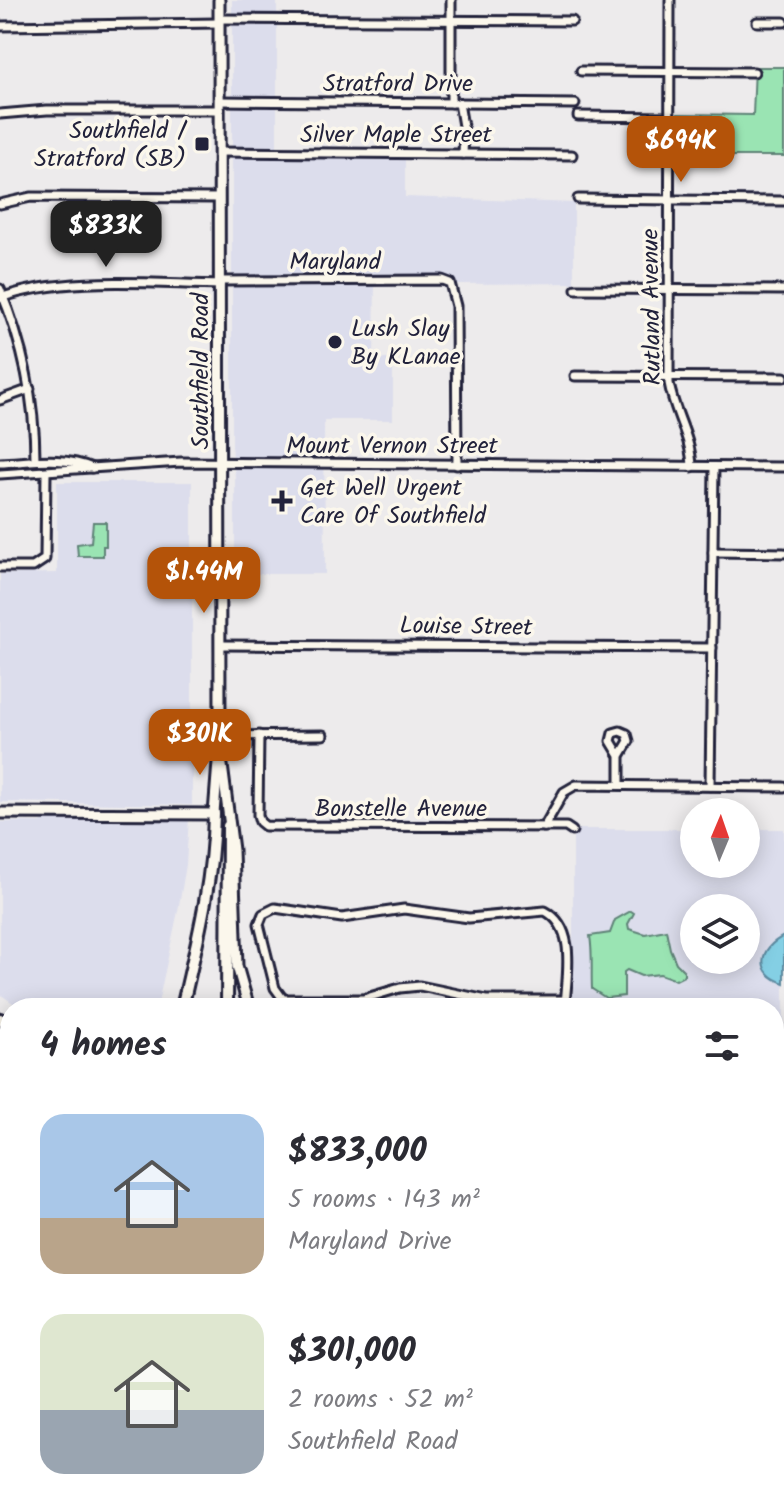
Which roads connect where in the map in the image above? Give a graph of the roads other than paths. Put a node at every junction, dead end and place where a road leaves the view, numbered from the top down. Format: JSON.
{"nodes":[{"id":1,"x":219,"y":0,"type":"edge"},
{"id":2,"x":451,"y":0,"type":"edge"},
{"id":3,"x":670,"y":0,"type":"edge"},
{"id":4,"x":451,"y":20,"type":"junction"},
{"id":5,"x":219,"y":21,"type":"junction"},
{"id":6,"x":572,"y":21,"type":"dead end"},
{"id":7,"x":757,"y":22,"type":"dead end"},
{"id":8,"x":784,"y":22,"type":"edge"},
{"id":9,"x":0,"y":26,"type":"edge"},
{"id":10,"x":581,"y":71,"type":"dead end"},
{"id":11,"x":670,"y":71,"type":"junction"},
{"id":12,"x":754,"y":72,"type":"dead end"},
{"id":13,"x":455,"y":103,"type":"junction"},
{"id":14,"x":575,"y":104,"type":"dead end"},
{"id":15,"x":220,"y":105,"type":"junction"},
{"id":16,"x":0,"y":114,"type":"edge"},
{"id":17,"x":578,"y":116,"type":"dead end"},
{"id":18,"x":670,"y":117,"type":"junction"},
{"id":19,"x":219,"y":152,"type":"junction"},
{"id":20,"x":463,"y":154,"type":"junction"},
{"id":21,"x":572,"y":155,"type":"dead end"},
{"id":22,"x":219,"y":198,"type":"junction"},
{"id":23,"x":578,"y":199,"type":"dead end"},
{"id":24,"x":670,"y":200,"type":"junction"},
{"id":25,"x":784,"y":201,"type":"edge"},
{"id":26,"x":0,"y":204,"type":"edge"},
{"id":27,"x":220,"y":283,"type":"junction"},
{"id":28,"x":576,"y":289,"type":"dead end"},
{"id":29,"x":670,"y":290,"type":"junction"},
{"id":30,"x":784,"y":290,"type":"edge"},
{"id":31,"x":1,"y":295,"type":"edge"},
{"id":32,"x":575,"y":376,"type":"dead end"},
{"id":33,"x":669,"y":376,"type":"junction"},
{"id":34,"x":784,"y":377,"type":"edge"},
{"id":35,"x":30,"y":389,"type":"junction"},
{"id":36,"x":0,"y":400,"type":"edge"},
{"id":37,"x":35,"y":459,"type":"junction"},
{"id":38,"x":0,"y":463,"type":"edge"},
{"id":39,"x":220,"y":463,"type":"junction"},
{"id":40,"x":457,"y":465,"type":"junction"},
{"id":41,"x":692,"y":467,"type":"junction"},
{"id":42,"x":714,"y":467,"type":"junction"},
{"id":43,"x":784,"y":467,"type":"edge"},
{"id":44,"x":95,"y":469,"type":"junction"},
{"id":45,"x":46,"y":473,"type":"junction"},
{"id":46,"x":0,"y":474,"type":"edge"},
{"id":47,"x":713,"y":552,"type":"junction"},
{"id":48,"x":784,"y":553,"type":"edge"},
{"id":49,"x":0,"y":567,"type":"edge"},
{"id":50,"x":220,"y":645,"type":"junction"},
{"id":51,"x":712,"y":648,"type":"junction"},
{"id":52,"x":259,"y":735,"type":"junction"},
{"id":53,"x":323,"y":735,"type":"dead end"},
{"id":54,"x":220,"y":739,"type":"junction"},
{"id":55,"x":620,"y":756,"type":"dead end"},
{"id":56,"x":620,"y":785,"type":"junction"},
{"id":57,"x":710,"y":786,"type":"junction"},
{"id":58,"x":784,"y":787,"type":"edge"},
{"id":59,"x":0,"y":813,"type":"edge"},
{"id":60,"x":214,"y":814,"type":"junction"},
{"id":61,"x":228,"y":826,"type":"junction"},
{"id":62,"x":544,"y":827,"type":"junction"},
{"id":63,"x":572,"y":831,"type":"dead end"},
{"id":64,"x":184,"y":998,"type":"edge"},
{"id":65,"x":227,"y":998,"type":"edge"},
{"id":66,"x":246,"y":998,"type":"edge"},
{"id":67,"x":282,"y":998,"type":"edge"},
{"id":68,"x":366,"y":998,"type":"edge"},
{"id":69,"x":474,"y":998,"type":"edge"},
{"id":70,"x":565,"y":998,"type":"edge"}],
"edges":[{"from":1,"to":5,"type":"main road","name":"Southfield Road"},
{"from":2,"to":4,"type":"street"},
{"from":3,"to":11,"type":"street","name":"Rutland Avenue"},
{"from":4,"to":5,"type":"street"},
{"from":4,"to":6,"type":"street"},
{"from":4,"to":13,"type":"street"},
{"from":5,"to":9,"type":"street"},
{"from":5,"to":15,"type":"main road","name":"Southfield Road"},
{"from":7,"to":8,"type":"street"},
{"from":10,"to":11,"type":"street"},
{"from":11,"to":12,"type":"street"},
{"from":11,"to":18,"type":"street","name":"Rutland Avenue"},
{"from":13,"to":14,"type":"street","name":"Stratford Drive"},
{"from":13,"to":15,"type":"street","name":"Stratford Drive"},
{"from":13,"to":20,"type":"street"},
{"from":15,"to":16,"type":"street","name":"Stratford Drive"},
{"from":15,"to":19,"type":"main road","name":"Southfield Road"},
{"from":17,"to":18,"type":"street"},
{"from":18,"to":24,"type":"street","name":"Rutland Avenue"},
{"from":19,"to":20,"type":"street","name":"Silver Maple Street"},
{"from":19,"to":22,"type":"main road","name":"Southfield Road"},
{"from":20,"to":21,"type":"street","name":"Silver Maple Street"},
{"from":22,"to":26,"type":"street"},
{"from":22,"to":27,"type":"main road","name":"Southfield Road"},
{"from":23,"to":24,"type":"street"},
{"from":24,"to":25,"type":"street"},
{"from":24,"to":29,"type":"street","name":"Rutland Avenue"},
{"from":27,"to":31,"type":"street","name":"Maryland"},
{"from":27,"to":39,"type":"main road","name":"Southfield Road"},
{"from":27,"to":40,"type":"street","name":"Maryland"},
{"from":28,"to":29,"type":"street"},
{"from":29,"to":30,"type":"street"},
{"from":29,"to":33,"type":"street","name":"Rutland Avenue"},
{"from":31,"to":35,"type":"street"},
{"from":32,"to":33,"type":"street"},
{"from":33,"to":34,"type":"street"},
{"from":33,"to":41,"type":"street","name":"Rutland Avenue"},
{"from":35,"to":36,"type":"street"},
{"from":35,"to":37,"type":"street"},
{"from":37,"to":38,"type":"street"},
{"from":37,"to":44,"type":"street"},
{"from":39,"to":40,"type":"street","name":"Mount Vernon Street"},
{"from":39,"to":44,"type":"street","name":"Mount Vernon Street"},
{"from":39,"to":50,"type":"main road","name":"Southfield Road"},
{"from":40,"to":41,"type":"street","name":"Mount Vernon Street"},
{"from":41,"to":42,"type":"street","name":"Mount Vernon Street"},
{"from":42,"to":43,"type":"street","name":"Mount Vernon Street"},
{"from":42,"to":47,"type":"street"},
{"from":44,"to":45,"type":"street","name":"Mount Vernon Street"},
{"from":45,"to":46,"type":"street","name":"Mount Vernon Street"},
{"from":45,"to":49,"type":"street"},
{"from":47,"to":48,"type":"street"},
{"from":47,"to":51,"type":"street"},
{"from":50,"to":51,"type":"street","name":"Louise Street"},
{"from":50,"to":54,"type":"main road","name":"Southfield Road"},
{"from":51,"to":57,"type":"street"},
{"from":52,"to":53,"type":"street"},
{"from":52,"to":54,"type":"street"},
{"from":52,"to":62,"type":"street","name":"Bonstelle Avenue"},
{"from":54,"to":60,"type":"main road","name":"Southfield Road"},
{"from":54,"to":61,"type":"main road","name":"Southfield Road"},
{"from":55,"to":56,"type":"street"},
{"from":56,"to":57,"type":"street"},
{"from":56,"to":62,"type":"street"},
{"from":57,"to":58,"type":"street"},
{"from":59,"to":60,"type":"main road"},
{"from":60,"to":64,"type":"highway"},
{"from":61,"to":65,"type":"highway"},
{"from":61,"to":66,"type":"main road","name":"Southfield Road"},
{"from":62,"to":63,"type":"street","name":"Bonstelle Avenue"},
{"from":67,"to":70,"type":"street"},
{"from":68,"to":69,"type":"street"}]}
